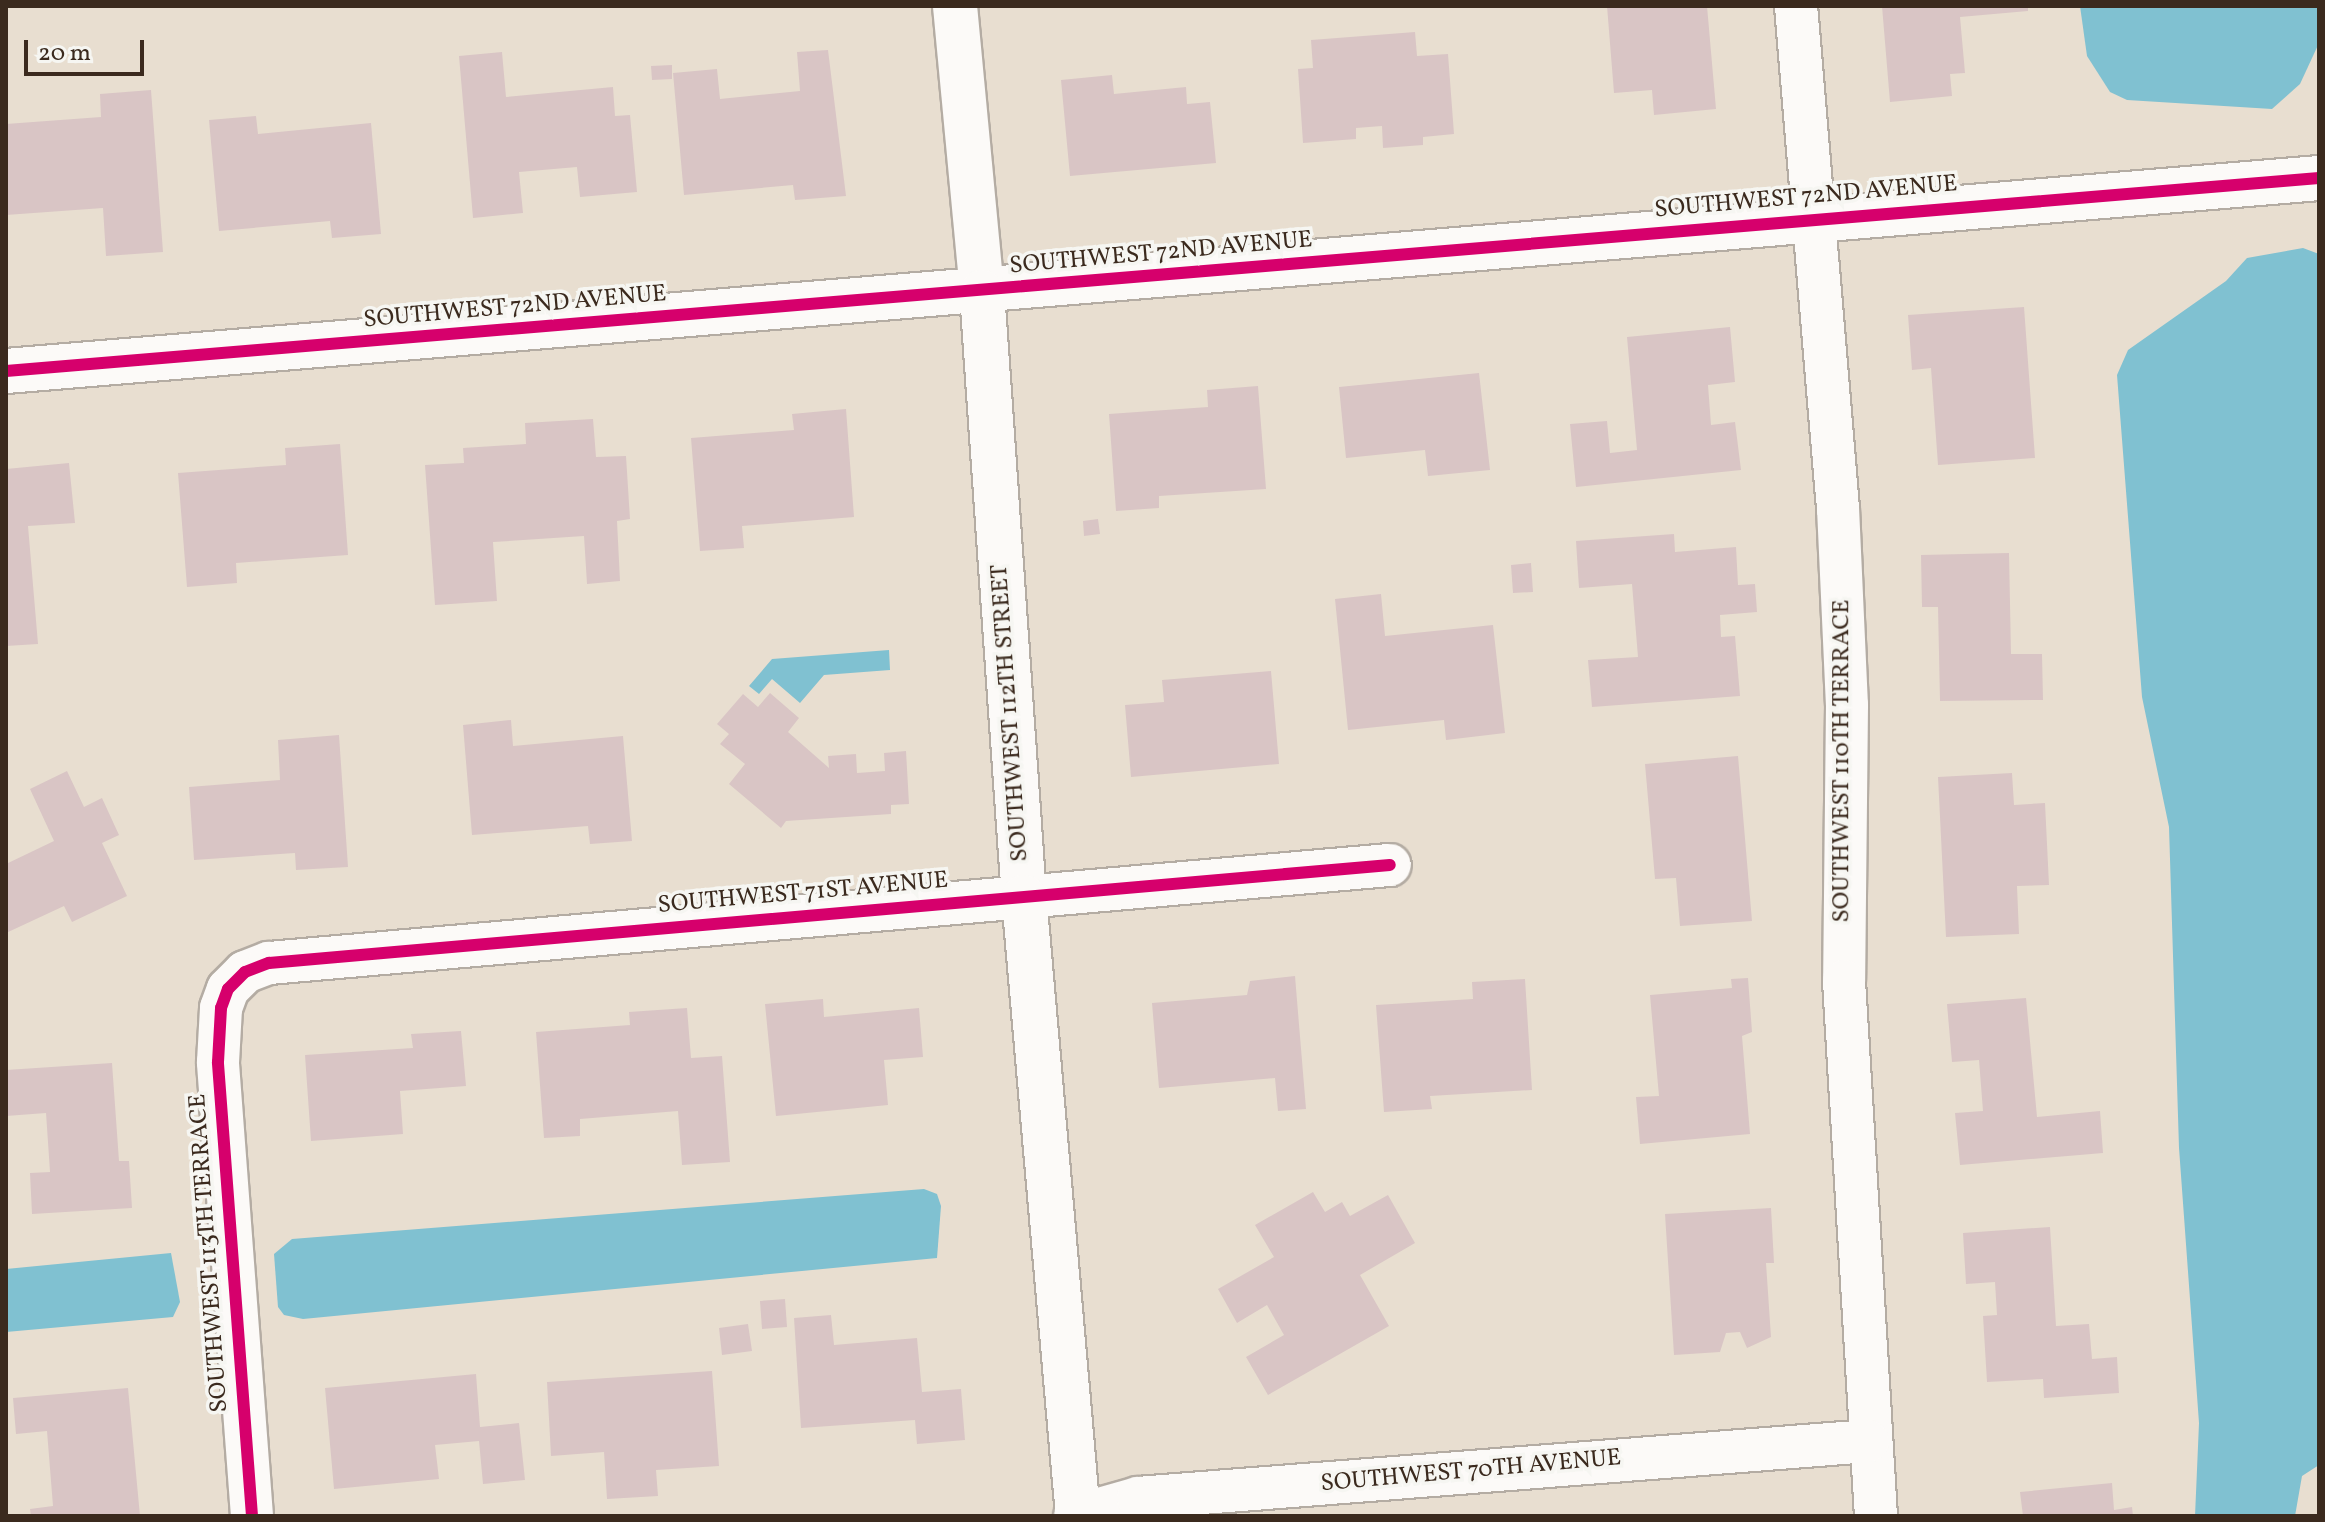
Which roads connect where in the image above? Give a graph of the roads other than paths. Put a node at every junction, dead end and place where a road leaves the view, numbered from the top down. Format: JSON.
{"nodes":[{"id":1,"x":955,"y":6,"type":"edge"},
{"id":2,"x":1796,"y":6,"type":"edge"},
{"id":3,"x":2319,"y":178,"type":"edge"},
{"id":4,"x":1812,"y":219,"type":"junction"},
{"id":5,"x":982,"y":292,"type":"junction"},
{"id":6,"x":6,"y":371,"type":"edge"},
{"id":7,"x":1390,"y":865,"type":"dead end"},
{"id":8,"x":1024,"y":897,"type":"junction"},
{"id":9,"x":228,"y":989,"type":"joint"},
{"id":10,"x":1868,"y":1441,"type":"junction"},
{"id":11,"x":252,"y":1516,"type":"edge"},
{"id":12,"x":1077,"y":1516,"type":"edge"},
{"id":13,"x":1876,"y":1516,"type":"edge"}],
"edges":[{"from":1,"to":5,"type":"street","name":"SOUTHWEST 112TH STREET"},
{"from":2,"to":4,"type":"street","name":"SOUTHWEST 110TH TERRACE"},
{"from":3,"to":4,"type":"street","name":"SOUTHWEST 72ND AVENUE"},
{"from":4,"to":5,"type":"street","name":"SOUTHWEST 72ND AVENUE"},
{"from":4,"to":10,"type":"street","name":"SOUTHWEST 110TH TERRACE"},
{"from":5,"to":6,"type":"street","name":"SOUTHWEST 72ND AVENUE"},
{"from":5,"to":8,"type":"street","name":"SOUTHWEST 112TH STREET"},
{"from":7,"to":8,"type":"street","name":"SOUTHWEST 71ST AVENUE"},
{"from":8,"to":9,"type":"street","name":"SOUTHWEST 71ST AVENUE"},
{"from":8,"to":12,"type":"street","name":"SOUTHWEST 112TH STREET"},
{"from":9,"to":11,"type":"street","name":"SOUTHWEST 113TH TERRACE"},
{"from":10,"to":12,"type":"street","name":"SOUTHWEST 70TH AVENUE"},
{"from":10,"to":13,"type":"street","name":"SOUTHWEST 110TH TERRACE"}]}
